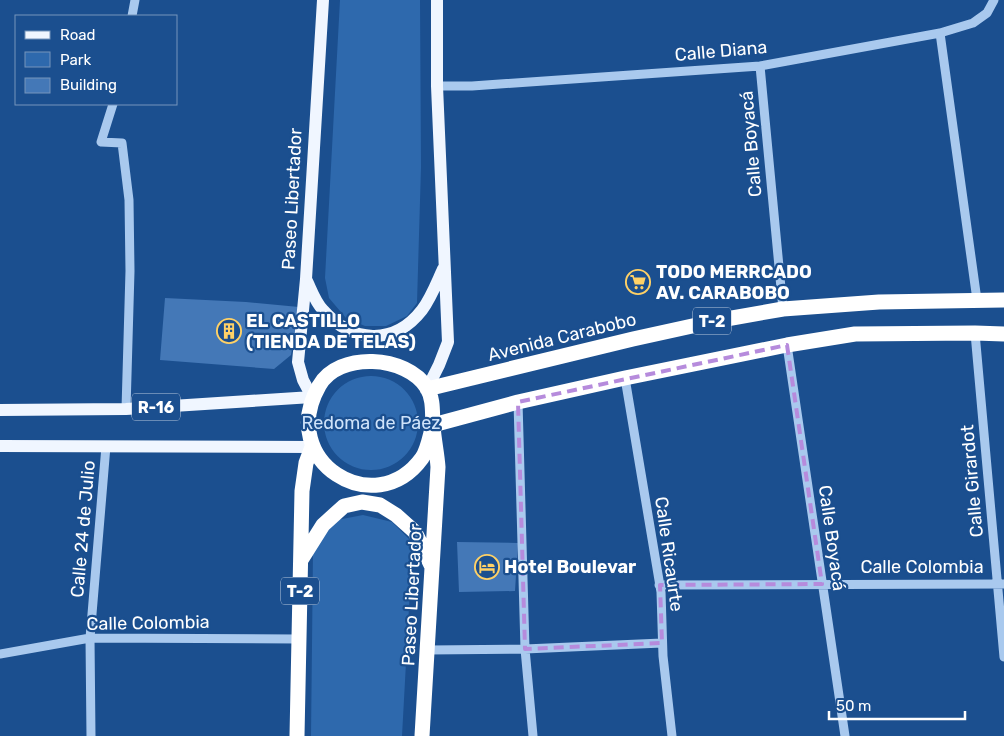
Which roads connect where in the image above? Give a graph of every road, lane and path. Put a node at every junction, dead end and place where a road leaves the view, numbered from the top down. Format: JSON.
{"nodes":[{"id":1,"x":135,"y":0,"type":"edge"},
{"id":2,"x":323,"y":0,"type":"edge"},
{"id":3,"x":437,"y":0,"type":"edge"},
{"id":4,"x":994,"y":0,"type":"edge"},
{"id":5,"x":132,"y":15,"type":"edge"},
{"id":6,"x":940,"y":34,"type":"junction"},
{"id":7,"x":760,"y":66,"type":"junction"},
{"id":8,"x":436,"y":86,"type":"junction"},
{"id":9,"x":113,"y":105,"type":"edge"},
{"id":10,"x":444,"y":268,"type":"junction"},
{"id":11,"x":306,"y":279,"type":"junction"},
{"id":12,"x":978,"y":300,"type":"junction"},
{"id":13,"x":1004,"y":300,"type":"edge"},
{"id":14,"x":783,"y":309,"type":"junction"},
{"id":15,"x":975,"y":333,"type":"junction"},
{"id":16,"x":1004,"y":334,"type":"edge"},
{"id":17,"x":787,"y":345,"type":"junction"},
{"id":18,"x":625,"y":378,"type":"junction"},
{"id":19,"x":427,"y":389,"type":"junction"},
{"id":20,"x":312,"y":397,"type":"junction"},
{"id":21,"x":518,"y":402,"type":"junction"},
{"id":22,"x":126,"y":409,"type":"junction"},
{"id":23,"x":0,"y":410,"type":"edge"},
{"id":24,"x":433,"y":425,"type":"junction"},
{"id":25,"x":0,"y":446,"type":"edge"},
{"id":26,"x":106,"y":446,"type":"junction"},
{"id":27,"x":312,"y":447,"type":"junction"},
{"id":28,"x":300,"y":561,"type":"junction"},
{"id":29,"x":431,"y":566,"type":"junction"},
{"id":30,"x":659,"y":584,"type":"junction"},
{"id":31,"x":822,"y":584,"type":"junction"},
{"id":32,"x":1001,"y":584,"type":"edge"},
{"id":33,"x":90,"y":638,"type":"junction"},
{"id":34,"x":298,"y":639,"type":"junction"},
{"id":35,"x":662,"y":643,"type":"junction"},
{"id":36,"x":525,"y":649,"type":"junction"},
{"id":37,"x":428,"y":650,"type":"junction"},
{"id":38,"x":0,"y":654,"type":"edge"},
{"id":39,"x":1004,"y":657,"type":"edge"},
{"id":40,"x":91,"y":736,"type":"edge"},
{"id":41,"x":297,"y":736,"type":"edge"},
{"id":42,"x":422,"y":736,"type":"edge"},
{"id":43,"x":532,"y":736,"type":"edge"},
{"id":44,"x":672,"y":736,"type":"edge"},
{"id":45,"x":845,"y":736,"type":"edge"}],
"edges":[{"from":1,"to":5,"type":"street"},
{"from":2,"to":11,"type":"main road","name":"Paseo Libertador"},
{"from":3,"to":8,"type":"main road"},
{"from":4,"to":6,"type":"street","name":"Calle Diana"},
{"from":6,"to":7,"type":"street","name":"Calle Diana"},
{"from":6,"to":12,"type":"street"},
{"from":7,"to":8,"type":"street","name":"Calle Diana"},
{"from":7,"to":14,"type":"street","name":"Calle Boyacá"},
{"from":8,"to":10,"type":"main road"},
{"from":9,"to":22,"type":"street"},
{"from":10,"to":11,"type":"main road"},
{"from":10,"to":19,"type":"main road"},
{"from":11,"to":20,"type":"main road","name":"Paseo Libertador"},
{"from":12,"to":13,"type":"highway","name":"Avenida Carabobo","number":"T-2"},
{"from":12,"to":14,"type":"highway","name":"Avenida Carabobo","number":"T-2"},
{"from":14,"to":19,"type":"highway","name":"Avenida Carabobo","number":"T-2"},
{"from":15,"to":16,"type":"highway","number":"T-2"},
{"from":15,"to":17,"type":"highway","number":"T-2"},
{"from":15,"to":32,"type":"street","name":"Calle Girardot"},
{"from":17,"to":18,"type":"highway","number":"T-2"},
{"from":17,"to":31,"type":"street","name":"Calle Boyacá"},
{"from":18,"to":21,"type":"highway","number":"T-2"},
{"from":18,"to":30,"type":"street","name":"Calle Ricaurte"},
{"from":19,"to":20,"type":"highway","number":"T-2"},
{"from":19,"to":24,"type":"highway","number":"T-2"},
{"from":20,"to":22,"type":"main road","number":"R-16"},
{"from":20,"to":27,"type":"highway","number":"T-2"},
{"from":21,"to":24,"type":"highway","number":"T-2"},
{"from":21,"to":36,"type":"street"},
{"from":22,"to":23,"type":"main road","number":"R-16"},
{"from":24,"to":27,"type":"highway","number":"T-2"},
{"from":24,"to":29,"type":"highway","name":"Paseo Libertador","number":"T-2"},
{"from":25,"to":26,"type":"main road","number":"R-16"},
{"from":26,"to":27,"type":"main road","number":"R-16"},
{"from":26,"to":33,"type":"street","name":"Calle 24 de Julio"},
{"from":27,"to":28,"type":"highway","number":"T-2"},
{"from":28,"to":29,"type":"highway"},
{"from":28,"to":34,"type":"highway","number":"T-2"},
{"from":29,"to":37,"type":"highway","name":"Paseo Libertador","number":"T-2"},
{"from":30,"to":31,"type":"street","name":"Calle Colombia"},
{"from":30,"to":35,"type":"street","name":"Calle Ricaurte"},
{"from":31,"to":32,"type":"street","name":"Calle Colombia"},
{"from":31,"to":45,"type":"street","name":"Calle Boyacá"},
{"from":32,"to":39,"type":"street","name":"Calle Girardot"},
{"from":33,"to":34,"type":"street","name":"Calle Colombia"},
{"from":33,"to":38,"type":"street","name":"Calle Colombia"},
{"from":33,"to":40,"type":"street","name":"Calle 24 de Julio"},
{"from":34,"to":41,"type":"highway","number":"T-2"},
{"from":35,"to":36,"type":"street"},
{"from":35,"to":44,"type":"street","name":"Calle Ricaurte"},
{"from":36,"to":37,"type":"street"},
{"from":36,"to":43,"type":"street"},
{"from":37,"to":42,"type":"highway","name":"Paseo Libertador","number":"T-2"}]}
